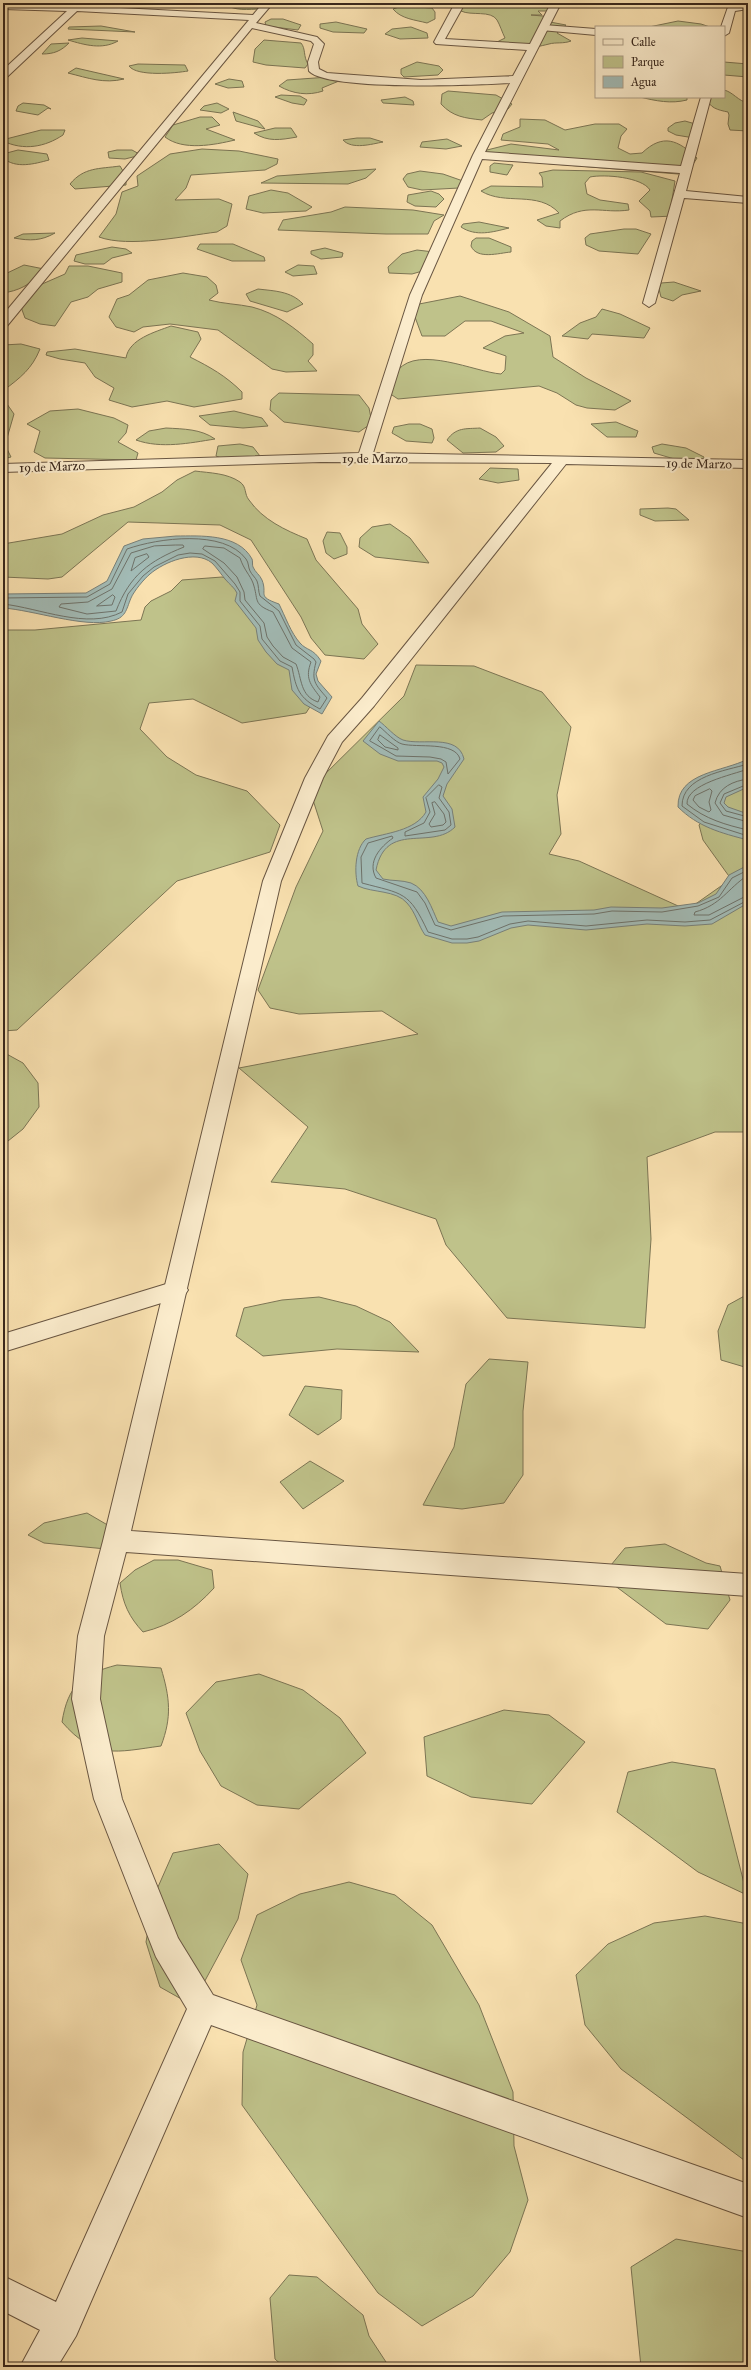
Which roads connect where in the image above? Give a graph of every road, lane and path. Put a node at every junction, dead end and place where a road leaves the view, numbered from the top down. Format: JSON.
{"nodes":[{"id":1,"x":268,"y":3,"type":"edge"},
{"id":2,"x":460,"y":3,"type":"edge"},
{"id":3,"x":556,"y":3,"type":"edge"},
{"id":4,"x":78,"y":5,"type":"edge"},
{"id":5,"x":3,"y":6,"type":"edge"},
{"id":6,"x":748,"y":6,"type":"edge"},
{"id":7,"x":253,"y":22,"type":"junction"},
{"id":8,"x":544,"y":28,"type":"junction"},
{"id":9,"x":725,"y":30,"type":"edge"},
{"id":10,"x":595,"y":32,"type":"edge"},
{"id":11,"x":534,"y":47,"type":"junction"},
{"id":12,"x":3,"y":75,"type":"edge"},
{"id":13,"x":518,"y":79,"type":"junction"},
{"id":14,"x":706,"y":98,"type":"edge"},
{"id":15,"x":478,"y":155,"type":"junction"},
{"id":16,"x":685,"y":170,"type":"junction"},
{"id":17,"x":679,"y":194,"type":"junction"},
{"id":18,"x":748,"y":200,"type":"edge"},
{"id":19,"x":649,"y":303,"type":"dead end"},
{"id":20,"x":3,"y":323,"type":"edge"},
{"id":21,"x":364,"y":457,"type":"junction"},
{"id":22,"x":562,"y":460,"type":"junction"},
{"id":23,"x":748,"y":464,"type":"edge"},
{"id":24,"x":3,"y":468,"type":"edge"},
{"id":25,"x":176,"y":1290,"type":"junction"},
{"id":26,"x":3,"y":1343,"type":"edge"},
{"id":27,"x":116,"y":1541,"type":"junction"},
{"id":28,"x":748,"y":1585,"type":"edge"},
{"id":29,"x":203,"y":2007,"type":"junction"},
{"id":30,"x":748,"y":2201,"type":"edge"},
{"id":31,"x":3,"y":2293,"type":"edge"},
{"id":32,"x":64,"y":2324,"type":"junction"},
{"id":33,"x":37,"y":2367,"type":"edge"}],
"edges":[{"from":1,"to":7,"type":"street"},
{"from":2,"to":11,"type":"street"},
{"from":3,"to":8,"type":"street"},
{"from":4,"to":5,"type":"street"},
{"from":4,"to":7,"type":"street"},
{"from":4,"to":12,"type":"street"},
{"from":6,"to":9,"type":"street"},
{"from":7,"to":13,"type":"street"},
{"from":7,"to":20,"type":"street"},
{"from":8,"to":10,"type":"street"},
{"from":8,"to":11,"type":"street"},
{"from":11,"to":13,"type":"street"},
{"from":13,"to":15,"type":"street"},
{"from":14,"to":16,"type":"street"},
{"from":15,"to":16,"type":"street"},
{"from":15,"to":21,"type":"street"},
{"from":16,"to":17,"type":"street"},
{"from":17,"to":18,"type":"street"},
{"from":17,"to":19,"type":"street"},
{"from":21,"to":22,"type":"street","name":"19 de Marzo"},
{"from":21,"to":24,"type":"street","name":"19 de Marzo"},
{"from":22,"to":23,"type":"street","name":"19 de Marzo"},
{"from":22,"to":25,"type":"street"},
{"from":25,"to":26,"type":"street"},
{"from":25,"to":27,"type":"street"},
{"from":27,"to":28,"type":"street"},
{"from":27,"to":29,"type":"street"},
{"from":29,"to":30,"type":"street"},
{"from":29,"to":32,"type":"street"},
{"from":31,"to":32,"type":"street"},
{"from":32,"to":33,"type":"street"}]}
